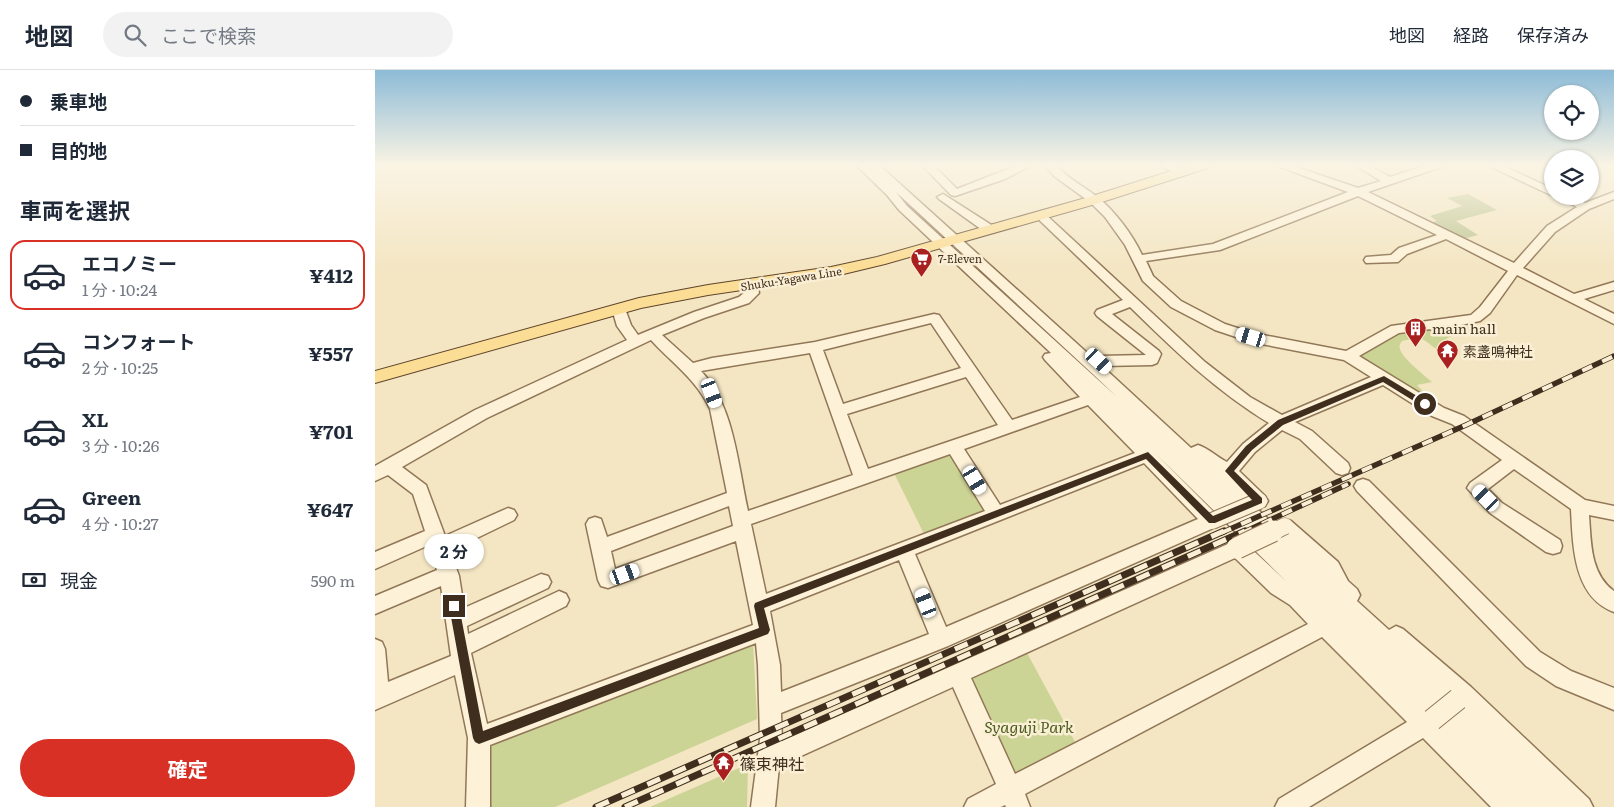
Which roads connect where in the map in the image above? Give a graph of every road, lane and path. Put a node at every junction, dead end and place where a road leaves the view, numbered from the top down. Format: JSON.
{"nodes":[{"id":1,"x":896,"y":199,"type":"edge"},
{"id":2,"x":1339,"y":199,"type":"edge"},
{"id":3,"x":1373,"y":199,"type":"edge"},
{"id":4,"x":1603,"y":199,"type":"edge"},
{"id":5,"x":935,"y":200,"type":"joint"},
{"id":6,"x":1094,"y":200,"type":"joint"},
{"id":7,"x":1580,"y":205,"type":"edge"},
{"id":8,"x":1585,"y":207,"type":"junction"},
{"id":9,"x":1040,"y":215,"type":"junction"},
{"id":10,"x":989,"y":230,"type":"junction"},
{"id":11,"x":1447,"y":235,"type":"junction"},
{"id":12,"x":948,"y":241,"type":"junction"},
{"id":13,"x":1138,"y":258,"type":"junction"},
{"id":14,"x":1370,"y":260,"type":"dead end"},
{"id":15,"x":1515,"y":270,"type":"junction"},
{"id":16,"x":752,"y":284,"type":"junction"},
{"id":17,"x":1614,"y":286,"type":"edge"},
{"id":18,"x":1572,"y":299,"type":"junction"},
{"id":19,"x":1131,"y":302,"type":"junction"},
{"id":20,"x":619,"y":308,"type":"junction"},
{"id":21,"x":1025,"y":312,"type":"junction"},
{"id":22,"x":1614,"y":320,"type":"edge"},
{"id":23,"x":653,"y":334,"type":"junction"},
{"id":24,"x":637,"y":342,"type":"junction"},
{"id":25,"x":815,"y":347,"type":"junction"},
{"id":26,"x":1348,"y":356,"type":"junction"},
{"id":27,"x":1099,"y":361,"type":"junction"},
{"id":28,"x":691,"y":370,"type":"junction"},
{"id":29,"x":969,"y":371,"type":"junction"},
{"id":30,"x":375,"y":377,"type":"edge"},
{"id":31,"x":1384,"y":378,"type":"junction"},
{"id":32,"x":1090,"y":398,"type":"junction"},
{"id":33,"x":839,"y":411,"type":"junction"},
{"id":34,"x":1281,"y":422,"type":"junction"},
{"id":35,"x":1009,"y":428,"type":"junction"},
{"id":36,"x":954,"y":446,"type":"junction"},
{"id":37,"x":1148,"y":455,"type":"junction"},
{"id":38,"x":1514,"y":460,"type":"junction"},
{"id":39,"x":1341,"y":468,"type":"dead end"},
{"id":40,"x":382,"y":470,"type":"edge"},
{"id":41,"x":1229,"y":471,"type":"junction"},
{"id":42,"x":862,"y":477,"type":"junction"},
{"id":43,"x":1363,"y":486,"type":"dead end"},
{"id":44,"x":737,"y":496,"type":"junction"},
{"id":45,"x":1580,"y":506,"type":"junction"},
{"id":46,"x":996,"y":514,"type":"junction"},
{"id":47,"x":1614,"y":514,"type":"edge"},
{"id":48,"x":508,"y":515,"type":"dead end"},
{"id":49,"x":1212,"y":520,"type":"junction"},
{"id":50,"x":595,"y":524,"type":"dead end"},
{"id":51,"x":743,"y":525,"type":"junction"},
{"id":52,"x":436,"y":541,"type":"junction"},
{"id":53,"x":1553,"y":546,"type":"dead end"},
{"id":54,"x":601,"y":547,"type":"junction"},
{"id":55,"x":1237,"y":548,"type":"junction"},
{"id":56,"x":904,"y":550,"type":"junction"},
{"id":57,"x":375,"y":561,"type":"edge"},
{"id":58,"x":448,"y":574,"type":"junction"},
{"id":59,"x":541,"y":582,"type":"dead end"},
{"id":60,"x":559,"y":600,"type":"dead end"},
{"id":61,"x":1614,"y":603,"type":"edge"},
{"id":62,"x":375,"y":605,"type":"edge"},
{"id":63,"x":759,"y":606,"type":"junction"},
{"id":64,"x":456,"y":620,"type":"junction"},
{"id":65,"x":1324,"y":626,"type":"junction"},
{"id":66,"x":765,"y":630,"type":"junction"},
{"id":67,"x":941,"y":639,"type":"junction"},
{"id":68,"x":375,"y":650,"type":"edge"},
{"id":69,"x":462,"y":654,"type":"junction"},
{"id":70,"x":959,"y":674,"type":"junction"},
{"id":71,"x":1461,"y":697,"type":"junction"},
{"id":72,"x":377,"y":698,"type":"edge"},
{"id":73,"x":1614,"y":699,"type":"edge"},
{"id":74,"x":769,"y":707,"type":"junction"},
{"id":75,"x":1428,"y":723,"type":"junction"},
{"id":76,"x":479,"y":738,"type":"junction"},
{"id":77,"x":769,"y":759,"type":"junction"},
{"id":78,"x":1014,"y":798,"type":"edge"},
{"id":79,"x":478,"y":807,"type":"edge"},
{"id":80,"x":763,"y":807,"type":"edge"},
{"id":81,"x":976,"y":807,"type":"edge"},
{"id":82,"x":1287,"y":807,"type":"edge"},
{"id":83,"x":1508,"y":807,"type":"edge"},
{"id":84,"x":1533,"y":807,"type":"edge"},
{"id":85,"x":1563,"y":807,"type":"edge"},
{"id":86,"x":1581,"y":807,"type":"edge"}],
"edges":[{"from":1,"to":12,"type":"street"},
{"from":2,"to":13,"type":"street"},
{"from":3,"to":11,"type":"street"},
{"from":4,"to":8,"type":"street"},
{"from":5,"to":10,"type":"street"},
{"from":5,"to":12,"type":"street"},
{"from":6,"to":9,"type":"main road","name":"Shuku-Yagawa Line"},
{"from":6,"to":13,"type":"street"},
{"from":7,"to":8,"type":"street"},
{"from":8,"to":15,"type":"street"},
{"from":9,"to":10,"type":"main road","name":"Shuku-Yagawa Line"},
{"from":9,"to":19,"type":"street"},
{"from":10,"to":12,"type":"main road","name":"Shuku-Yagawa Line"},
{"from":11,"to":14,"type":"street"},
{"from":11,"to":15,"type":"street"},
{"from":12,"to":16,"type":"main road","name":"Shuku-Yagawa Line"},
{"from":12,"to":21,"type":"street"},
{"from":13,"to":26,"type":"street"},
{"from":15,"to":18,"type":"street"},
{"from":15,"to":26,"type":"street"},
{"from":16,"to":20,"type":"main road","name":"Shuku-Yagawa Line"},
{"from":16,"to":23,"type":"street"},
{"from":17,"to":18,"type":"street"},
{"from":18,"to":22,"type":"street"},
{"from":19,"to":27,"type":"street"},
{"from":19,"to":34,"type":"street"},
{"from":20,"to":24,"type":"street"},
{"from":20,"to":30,"type":"main road","name":"Shuku-Yagawa Line"},
{"from":21,"to":27,"type":"street"},
{"from":21,"to":32,"type":"street"},
{"from":21,"to":84,"type":"street"},
{"from":21,"to":85,"type":"street"},
{"from":23,"to":24,"type":"street"},
{"from":23,"to":28,"type":"street"},
{"from":24,"to":40,"type":"street"},
{"from":25,"to":28,"type":"street"},
{"from":25,"to":29,"type":"street"},
{"from":25,"to":33,"type":"street"},
{"from":26,"to":31,"type":"street"},
{"from":27,"to":41,"type":"street"},
{"from":28,"to":44,"type":"street"},
{"from":29,"to":33,"type":"street"},
{"from":29,"to":35,"type":"street"},
{"from":31,"to":34,"type":"street"},
{"from":31,"to":38,"type":"street"},
{"from":32,"to":35,"type":"street"},
{"from":32,"to":37,"type":"street"},
{"from":33,"to":42,"type":"street"},
{"from":34,"to":39,"type":"street"},
{"from":34,"to":41,"type":"street"},
{"from":35,"to":36,"type":"street"},
{"from":36,"to":42,"type":"street"},
{"from":36,"to":46,"type":"street"},
{"from":37,"to":46,"type":"street"},
{"from":37,"to":49,"type":"street"},
{"from":38,"to":45,"type":"street"},
{"from":38,"to":53,"type":"street"},
{"from":40,"to":52,"type":"street"},
{"from":41,"to":49,"type":"street","bridge":true},
{"from":42,"to":51,"type":"street"},
{"from":43,"to":73,"type":"street"},
{"from":44,"to":51,"type":"street"},
{"from":44,"to":54,"type":"street"},
{"from":45,"to":47,"type":"street"},
{"from":45,"to":61,"type":"street"},
{"from":46,"to":56,"type":"street"},
{"from":48,"to":52,"type":"street"},
{"from":49,"to":67,"type":"street"},
{"from":50,"to":54,"type":"street"},
{"from":51,"to":54,"type":"street"},
{"from":51,"to":63,"type":"street"},
{"from":52,"to":57,"type":"street"},
{"from":52,"to":58,"type":"street"},
{"from":55,"to":65,"type":"street"},
{"from":55,"to":70,"type":"street"},
{"from":55,"to":71,"type":"street","bridge":true},
{"from":56,"to":63,"type":"street"},
{"from":56,"to":67,"type":"street"},
{"from":58,"to":62,"type":"street"},
{"from":58,"to":64,"type":"street"},
{"from":59,"to":64,"type":"street"},
{"from":60,"to":69,"type":"street"},
{"from":63,"to":66,"type":"street"},
{"from":64,"to":69,"type":"street"},
{"from":65,"to":75,"type":"street"},
{"from":65,"to":78,"type":"street"},
{"from":66,"to":74,"type":"street"},
{"from":66,"to":76,"type":"street"},
{"from":67,"to":74,"type":"street"},
{"from":68,"to":72,"type":"street"},
{"from":69,"to":72,"type":"street"},
{"from":69,"to":76,"type":"street"},
{"from":70,"to":77,"type":"street"},
{"from":70,"to":78,"type":"street"},
{"from":71,"to":75,"type":"street","bridge":true},
{"from":71,"to":86,"type":"street"},
{"from":74,"to":77,"type":"street"},
{"from":75,"to":82,"type":"street"},
{"from":75,"to":83,"type":"street"},
{"from":76,"to":79,"type":"street"},
{"from":77,"to":80,"type":"street"},
{"from":78,"to":81,"type":"street"}]}
